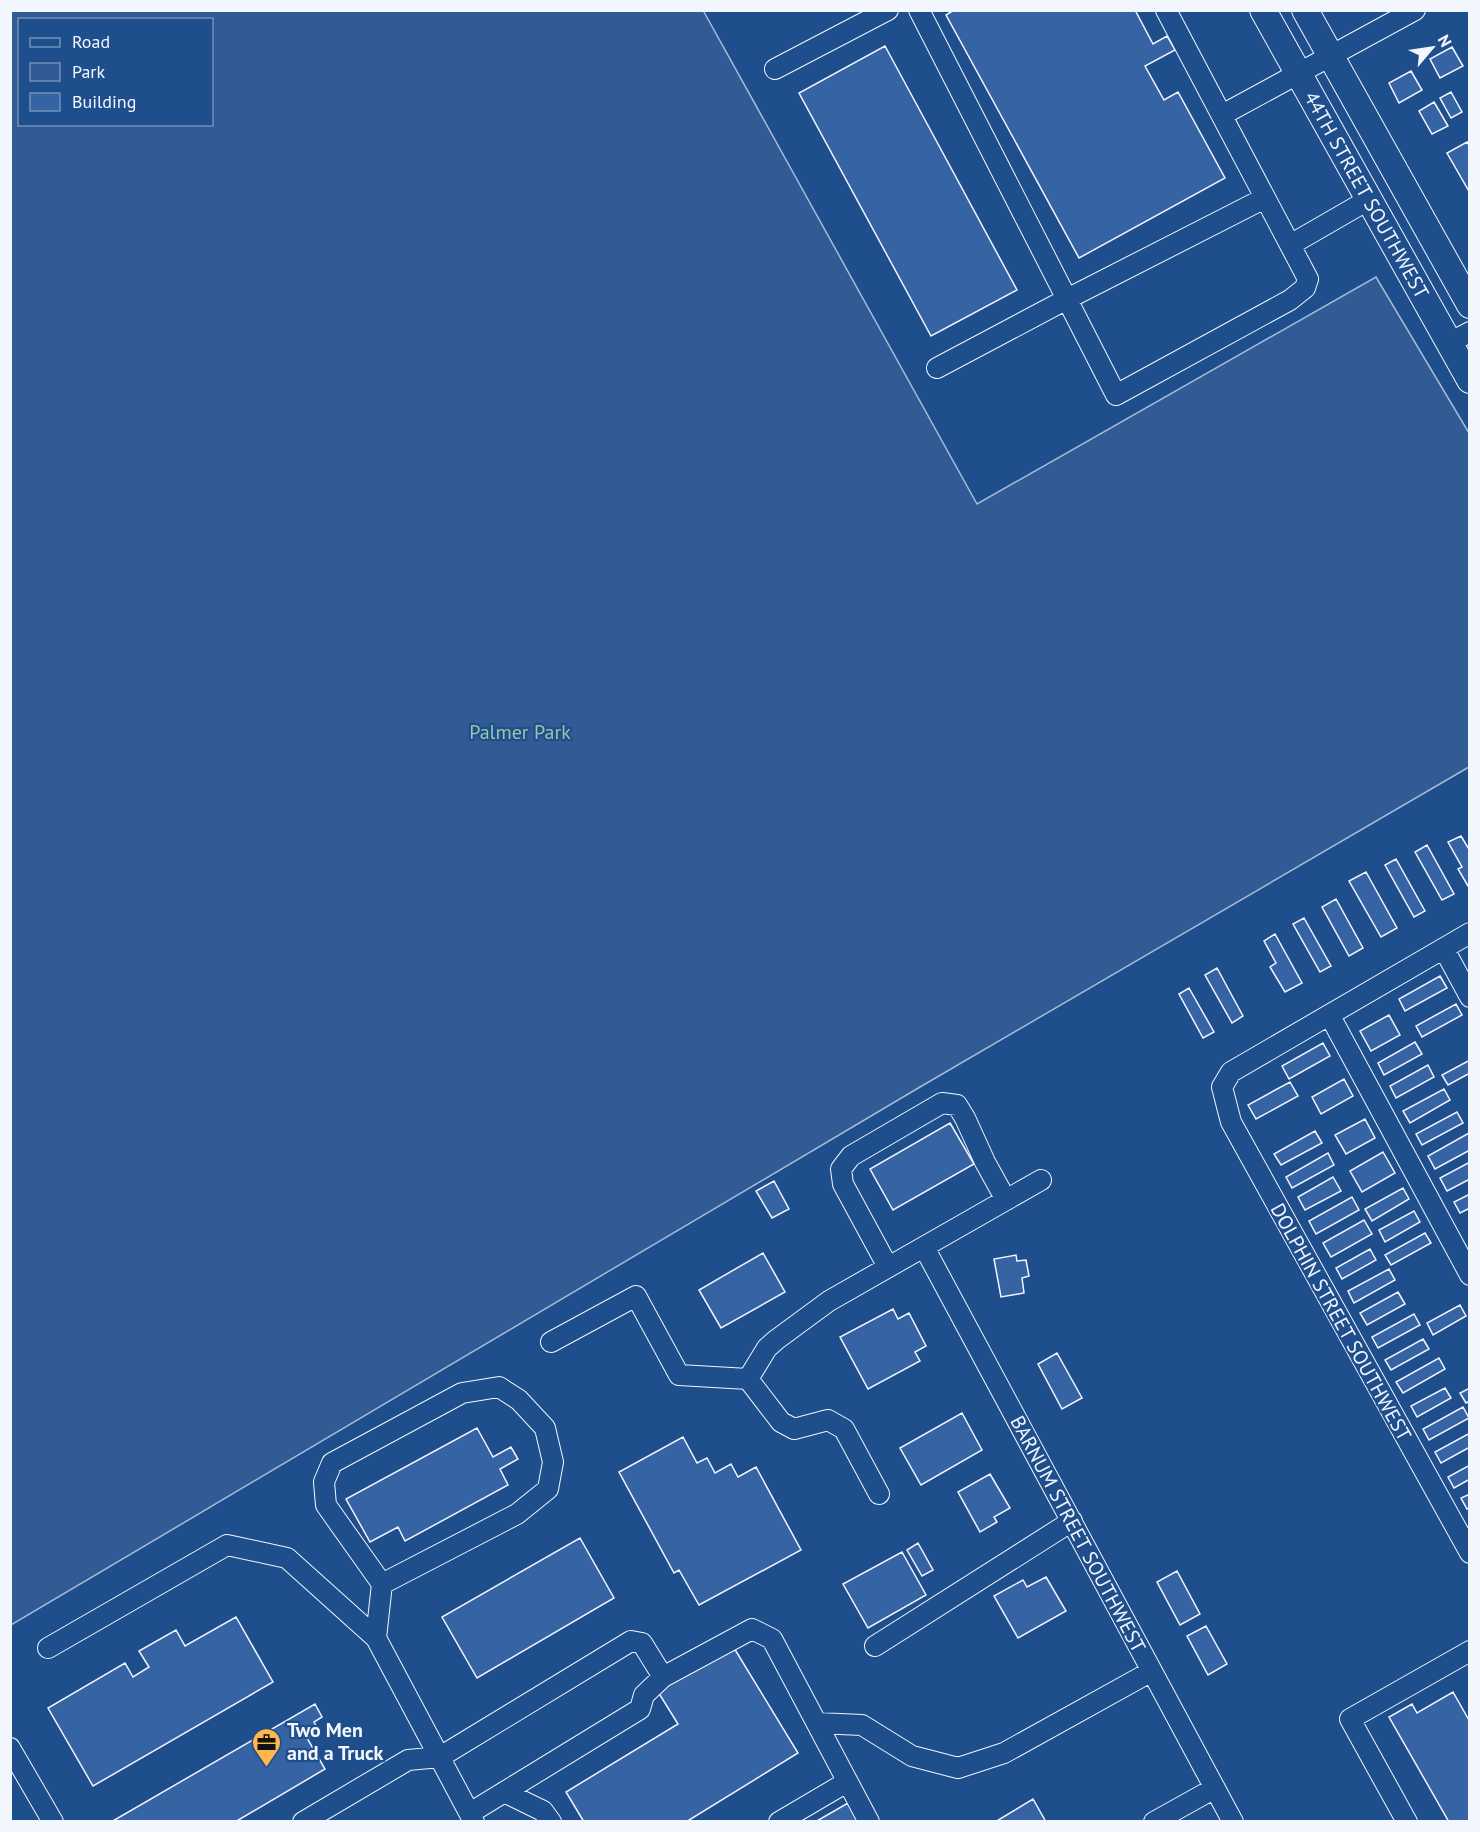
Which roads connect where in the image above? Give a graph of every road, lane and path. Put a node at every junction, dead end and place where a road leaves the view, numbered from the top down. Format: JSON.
{"nodes":[{"id":1,"x":888,"y":10,"type":"edge"},
{"id":2,"x":919,"y":10,"type":"edge"},
{"id":3,"x":1166,"y":10,"type":"edge"},
{"id":4,"x":1263,"y":10,"type":"edge"},
{"id":5,"x":1305,"y":10,"type":"edge"},
{"id":6,"x":1414,"y":10,"type":"edge"},
{"id":7,"x":1330,"y":57,"type":"junction"},
{"id":8,"x":775,"y":69,"type":"dead end"},
{"id":9,"x":1298,"y":75,"type":"junction"},
{"id":10,"x":1221,"y":115,"type":"junction"},
{"id":11,"x":1265,"y":198,"type":"junction"},
{"id":12,"x":1368,"y":200,"type":"junction"},
{"id":13,"x":1290,"y":245,"type":"junction"},
{"id":14,"x":1067,"y":298,"type":"junction"},
{"id":15,"x":1470,"y":305,"type":"edge"},
{"id":16,"x":1459,"y":338,"type":"edge"},
{"id":17,"x":937,"y":368,"type":"dead end"},
{"id":18,"x":1470,"y":380,"type":"edge"},
{"id":19,"x":1470,"y":933,"type":"edge"},
{"id":20,"x":1444,"y":949,"type":"junction"},
{"id":21,"x":1470,"y":997,"type":"edge"},
{"id":22,"x":1330,"y":1016,"type":"junction"},
{"id":23,"x":1041,"y":1180,"type":"dead end"},
{"id":24,"x":1006,"y":1200,"type":"junction"},
{"id":25,"x":924,"y":1247,"type":"junction"},
{"id":26,"x":888,"y":1267,"type":"junction"},
{"id":27,"x":1470,"y":1275,"type":"edge"},
{"id":28,"x":551,"y":1342,"type":"dead end"},
{"id":29,"x":748,"y":1379,"type":"junction"},
{"id":30,"x":879,"y":1494,"type":"dead end"},
{"id":31,"x":1072,"y":1521,"type":"junction"},
{"id":32,"x":1470,"y":1553,"type":"edge"},
{"id":33,"x":382,"y":1584,"type":"junction"},
{"id":34,"x":376,"y":1638,"type":"junction"},
{"id":35,"x":875,"y":1646,"type":"dead end"},
{"id":36,"x":48,"y":1648,"type":"dead end"},
{"id":37,"x":1470,"y":1651,"type":"edge"},
{"id":38,"x":1152,"y":1671,"type":"junction"},
{"id":39,"x":663,"y":1677,"type":"junction"},
{"id":40,"x":817,"y":1724,"type":"junction"},
{"id":41,"x":10,"y":1748,"type":"edge"},
{"id":42,"x":440,"y":1757,"type":"junction"},
{"id":43,"x":848,"y":1782,"type":"junction"},
{"id":44,"x":1215,"y":1788,"type":"junction"},
{"id":45,"x":504,"y":1792,"type":"junction"},
{"id":46,"x":472,"y":1817,"type":"edge"},
{"id":47,"x":53,"y":1821,"type":"edge"},
{"id":48,"x":303,"y":1821,"type":"edge"},
{"id":49,"x":550,"y":1821,"type":"edge"},
{"id":50,"x":779,"y":1821,"type":"edge"},
{"id":51,"x":868,"y":1821,"type":"edge"},
{"id":52,"x":1154,"y":1821,"type":"edge"},
{"id":53,"x":1233,"y":1821,"type":"edge"},
{"id":54,"x":1407,"y":1821,"type":"edge"}],
"edges":[{"from":1,"to":8,"type":"street"},
{"from":2,"to":14,"type":"street"},
{"from":3,"to":10,"type":"street"},
{"from":4,"to":9,"type":"main road","name":"44TH STREET SOUTHWEST"},
{"from":5,"to":7,"type":"main road","name":"44TH STREET SOUTHWEST"},
{"from":6,"to":7,"type":"street"},
{"from":7,"to":9,"type":"street"},
{"from":7,"to":15,"type":"main road","name":"44TH STREET SOUTHWEST"},
{"from":9,"to":10,"type":"street"},
{"from":9,"to":12,"type":"main road","name":"44TH STREET SOUTHWEST"},
{"from":10,"to":11,"type":"street"},
{"from":11,"to":13,"type":"street"},
{"from":11,"to":14,"type":"street"},
{"from":12,"to":13,"type":"street"},
{"from":12,"to":16,"type":"main road","name":"44TH STREET SOUTHWEST"},
{"from":13,"to":14,"type":"street"},
{"from":14,"to":17,"type":"street"},
{"from":16,"to":18,"type":"main road","name":"44TH STREET SOUTHWEST"},
{"from":19,"to":20,"type":"street"},
{"from":20,"to":21,"type":"street"},
{"from":20,"to":22,"type":"street"},
{"from":22,"to":27,"type":"street"},
{"from":22,"to":32,"type":"street","name":"DOLPHIN STREET SOUTHWEST"},
{"from":23,"to":24,"type":"street"},
{"from":24,"to":25,"type":"street"},
{"from":24,"to":26,"type":"street"},
{"from":25,"to":26,"type":"street"},
{"from":25,"to":31,"type":"street","name":"BARNUM STREET SOUTHWEST"},
{"from":26,"to":29,"type":"street"},
{"from":28,"to":29,"type":"street"},
{"from":29,"to":30,"type":"street"},
{"from":31,"to":35,"type":"street"},
{"from":31,"to":38,"type":"street","name":"BARNUM STREET SOUTHWEST"},
{"from":33,"to":33,"type":"street"},
{"from":33,"to":34,"type":"street"},
{"from":34,"to":36,"type":"street"},
{"from":34,"to":42,"type":"street"},
{"from":37,"to":54,"type":"street"},
{"from":38,"to":40,"type":"street"},
{"from":38,"to":44,"type":"street","name":"BARNUM STREET SOUTHWEST"},
{"from":39,"to":40,"type":"street"},
{"from":39,"to":42,"type":"street"},
{"from":39,"to":45,"type":"street"},
{"from":40,"to":43,"type":"street"},
{"from":41,"to":47,"type":"street"},
{"from":42,"to":46,"type":"street"},
{"from":42,"to":48,"type":"street"},
{"from":43,"to":50,"type":"street"},
{"from":43,"to":51,"type":"street"},
{"from":44,"to":52,"type":"street"},
{"from":44,"to":53,"type":"street","name":"BARNUM STREET SOUTHWEST"},
{"from":45,"to":46,"type":"street"},
{"from":45,"to":49,"type":"street"}]}
